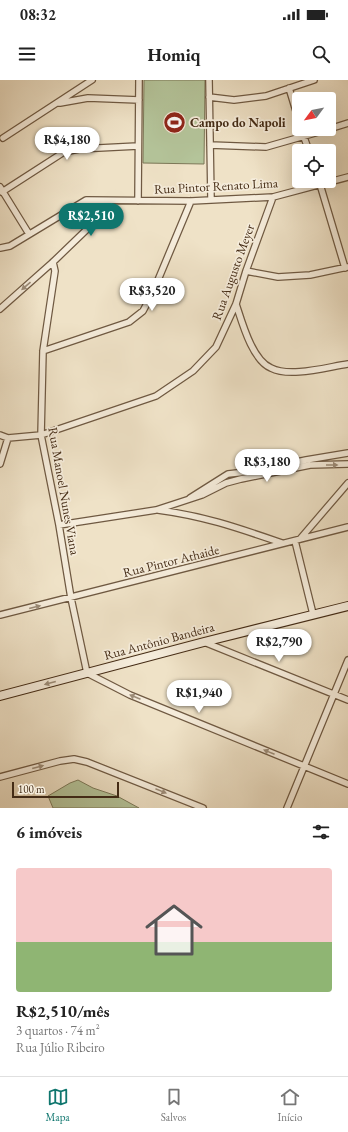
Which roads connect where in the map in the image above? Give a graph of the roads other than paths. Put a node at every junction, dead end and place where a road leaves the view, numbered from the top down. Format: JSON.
{"nodes":[{"id":1,"x":92,"y":80,"type":"edge"},
{"id":2,"x":139,"y":80,"type":"edge"},
{"id":3,"x":209,"y":80,"type":"edge"},
{"id":4,"x":314,"y":80,"type":"edge"},
{"id":5,"x":289,"y":88,"type":"junction"},
{"id":6,"x":209,"y":97,"type":"junction"},
{"id":7,"x":292,"y":98,"type":"edge"},
{"id":8,"x":139,"y":100,"type":"junction"},
{"id":9,"x":54,"y":105,"type":"junction"},
{"id":10,"x":348,"y":123,"type":"edge"},
{"id":11,"x":336,"y":127,"type":"edge"},
{"id":12,"x":307,"y":136,"type":"edge"},
{"id":13,"x":1,"y":137,"type":"edge"},
{"id":14,"x":304,"y":137,"type":"junction"},
{"id":15,"x":306,"y":144,"type":"edge"},
{"id":16,"x":0,"y":145,"type":"edge"},
{"id":17,"x":210,"y":145,"type":"junction"},
{"id":18,"x":138,"y":146,"type":"junction"},
{"id":19,"x":348,"y":177,"type":"edge"},
{"id":20,"x":336,"y":180,"type":"edge"},
{"id":21,"x":303,"y":188,"type":"edge"},
{"id":22,"x":322,"y":188,"type":"edge"},
{"id":23,"x":1,"y":190,"type":"edge"},
{"id":24,"x":272,"y":197,"type":"junction"},
{"id":25,"x":211,"y":199,"type":"junction"},
{"id":26,"x":138,"y":200,"type":"junction"},
{"id":27,"x":109,"y":201,"type":"junction"},
{"id":28,"x":191,"y":201,"type":"junction"},
{"id":29,"x":29,"y":234,"type":"junction"},
{"id":30,"x":0,"y":248,"type":"edge"},
{"id":31,"x":53,"y":262,"type":"junction"},
{"id":32,"x":347,"y":267,"type":"edge"},
{"id":33,"x":246,"y":271,"type":"junction"},
{"id":34,"x":236,"y":304,"type":"junction"},
{"id":35,"x":0,"y":309,"type":"edge"},
{"id":36,"x":43,"y":351,"type":"junction"},
{"id":37,"x":348,"y":364,"type":"edge"},
{"id":38,"x":0,"y":435,"type":"edge"},
{"id":39,"x":41,"y":436,"type":"junction"},
{"id":40,"x":8,"y":438,"type":"junction"},
{"id":41,"x":348,"y":453,"type":"edge"},
{"id":42,"x":0,"y":464,"type":"edge"},
{"id":43,"x":348,"y":464,"type":"edge"},
{"id":44,"x":348,"y":483,"type":"edge"},
{"id":45,"x":186,"y":500,"type":"junction"},
{"id":46,"x":156,"y":510,"type":"junction"},
{"id":47,"x":59,"y":525,"type":"junction"},
{"id":48,"x":348,"y":527,"type":"edge"},
{"id":49,"x":297,"y":540,"type":"junction"},
{"id":50,"x":282,"y":544,"type":"junction"},
{"id":51,"x":71,"y":598,"type":"junction"},
{"id":52,"x":348,"y":606,"type":"edge"},
{"id":53,"x":313,"y":614,"type":"junction"},
{"id":54,"x":0,"y":615,"type":"edge"},
{"id":55,"x":204,"y":642,"type":"junction"},
{"id":56,"x":348,"y":660,"type":"edge"},
{"id":57,"x":87,"y":673,"type":"junction"},
{"id":58,"x":334,"y":695,"type":"junction"},
{"id":59,"x":0,"y":696,"type":"edge"},
{"id":60,"x":348,"y":700,"type":"edge"},
{"id":61,"x":305,"y":766,"type":"junction"},
{"id":62,"x":0,"y":777,"type":"edge"},
{"id":63,"x":348,"y":784,"type":"edge"},
{"id":64,"x":203,"y":808,"type":"edge"},
{"id":65,"x":287,"y":808,"type":"edge"}],
"edges":[{"from":1,"to":9,"type":"street"},
{"from":2,"to":8,"type":"street"},
{"from":3,"to":6,"type":"street"},
{"from":4,"to":5,"type":"street"},
{"from":5,"to":6,"type":"street"},
{"from":5,"to":7,"type":"street"},
{"from":6,"to":17,"type":"street"},
{"from":8,"to":9,"type":"street"},
{"from":8,"to":18,"type":"street"},
{"from":9,"to":13,"type":"street"},
{"from":10,"to":11,"type":"street"},
{"from":12,"to":14,"type":"street"},
{"from":13,"to":16,"type":"street"},
{"from":14,"to":15,"type":"street"},
{"from":14,"to":17,"type":"street"},
{"from":17,"to":25,"type":"street"},
{"from":18,"to":23,"type":"street"},
{"from":18,"to":26,"type":"street"},
{"from":19,"to":20,"type":"street","name":"Rua Pintor Renato Lima"},
{"from":21,"to":24,"type":"street","name":"Rua Pintor Renato Lima"},
{"from":22,"to":32,"type":"street"},
{"from":23,"to":29,"type":"street"},
{"from":24,"to":25,"type":"street","name":"Rua Pintor Renato Lima"},
{"from":24,"to":33,"type":"street","name":"Rua Augusto Meyer"},
{"from":25,"to":28,"type":"street","name":"Rua Pintor Renato Lima"},
{"from":26,"to":27,"type":"street","name":"Rua Pintor Renato Lima"},
{"from":26,"to":28,"type":"street","name":"Rua Pintor Renato Lima"},
{"from":27,"to":29,"type":"street","name":"Rua Pintor Renato Lima"},
{"from":27,"to":31,"type":"street"},
{"from":28,"to":36,"type":"street"},
{"from":29,"to":30,"type":"street","name":"Rua Pintor Renato Lima"},
{"from":31,"to":35,"type":"street","one_way":true},
{"from":31,"to":36,"type":"street","name":"Rua Manoel Nunes Viana"},
{"from":32,"to":33,"type":"street"},
{"from":33,"to":34,"type":"street","name":"Rua Augusto Meyer"},
{"from":34,"to":37,"type":"street"},
{"from":34,"to":39,"type":"street","name":"Rua Augusto Meyer"},
{"from":36,"to":39,"type":"street","name":"Rua Manoel Nunes Viana"},
{"from":38,"to":40,"type":"street"},
{"from":39,"to":40,"type":"street","name":"Rua Augusto Meyer"},
{"from":39,"to":47,"type":"street","name":"Rua Manoel Nunes Viana"},
{"from":40,"to":42,"type":"street"},
{"from":41,"to":45,"type":"street"},
{"from":45,"to":43,"type":"street","one_way":true},
{"from":44,"to":49,"type":"street"},
{"from":45,"to":46,"type":"street"},
{"from":46,"to":47,"type":"street"},
{"from":46,"to":50,"type":"street"},
{"from":47,"to":51,"type":"street","name":"Rua Manoel Nunes Viana"},
{"from":48,"to":49,"type":"street","name":"Rua Pintor Athaide"},
{"from":49,"to":50,"type":"street","name":"Rua Pintor Athaide"},
{"from":49,"to":53,"type":"street"},
{"from":50,"to":51,"type":"street","name":"Rua Pintor Athaide"},
{"from":54,"to":51,"type":"street","name":"Rua Pintor Athaide","one_way":true},
{"from":51,"to":57,"type":"street","name":"Rua Manoel Nunes Viana"},
{"from":52,"to":53,"type":"street","name":"Rua Antônio Bandeira"},
{"from":53,"to":55,"type":"street","name":"Rua Antônio Bandeira"},
{"from":55,"to":57,"type":"street","name":"Rua Antônio Bandeira"},
{"from":55,"to":58,"type":"street"},
{"from":56,"to":58,"type":"street"},
{"from":57,"to":59,"type":"street","name":"Rua Antônio Bandeira","one_way":true},
{"from":61,"to":57,"type":"street","one_way":true},
{"from":58,"to":60,"type":"street"},
{"from":58,"to":61,"type":"street"},
{"from":61,"to":63,"type":"street"},
{"from":61,"to":65,"type":"street"},
{"from":62,"to":64,"type":"street","one_way":true}]}
